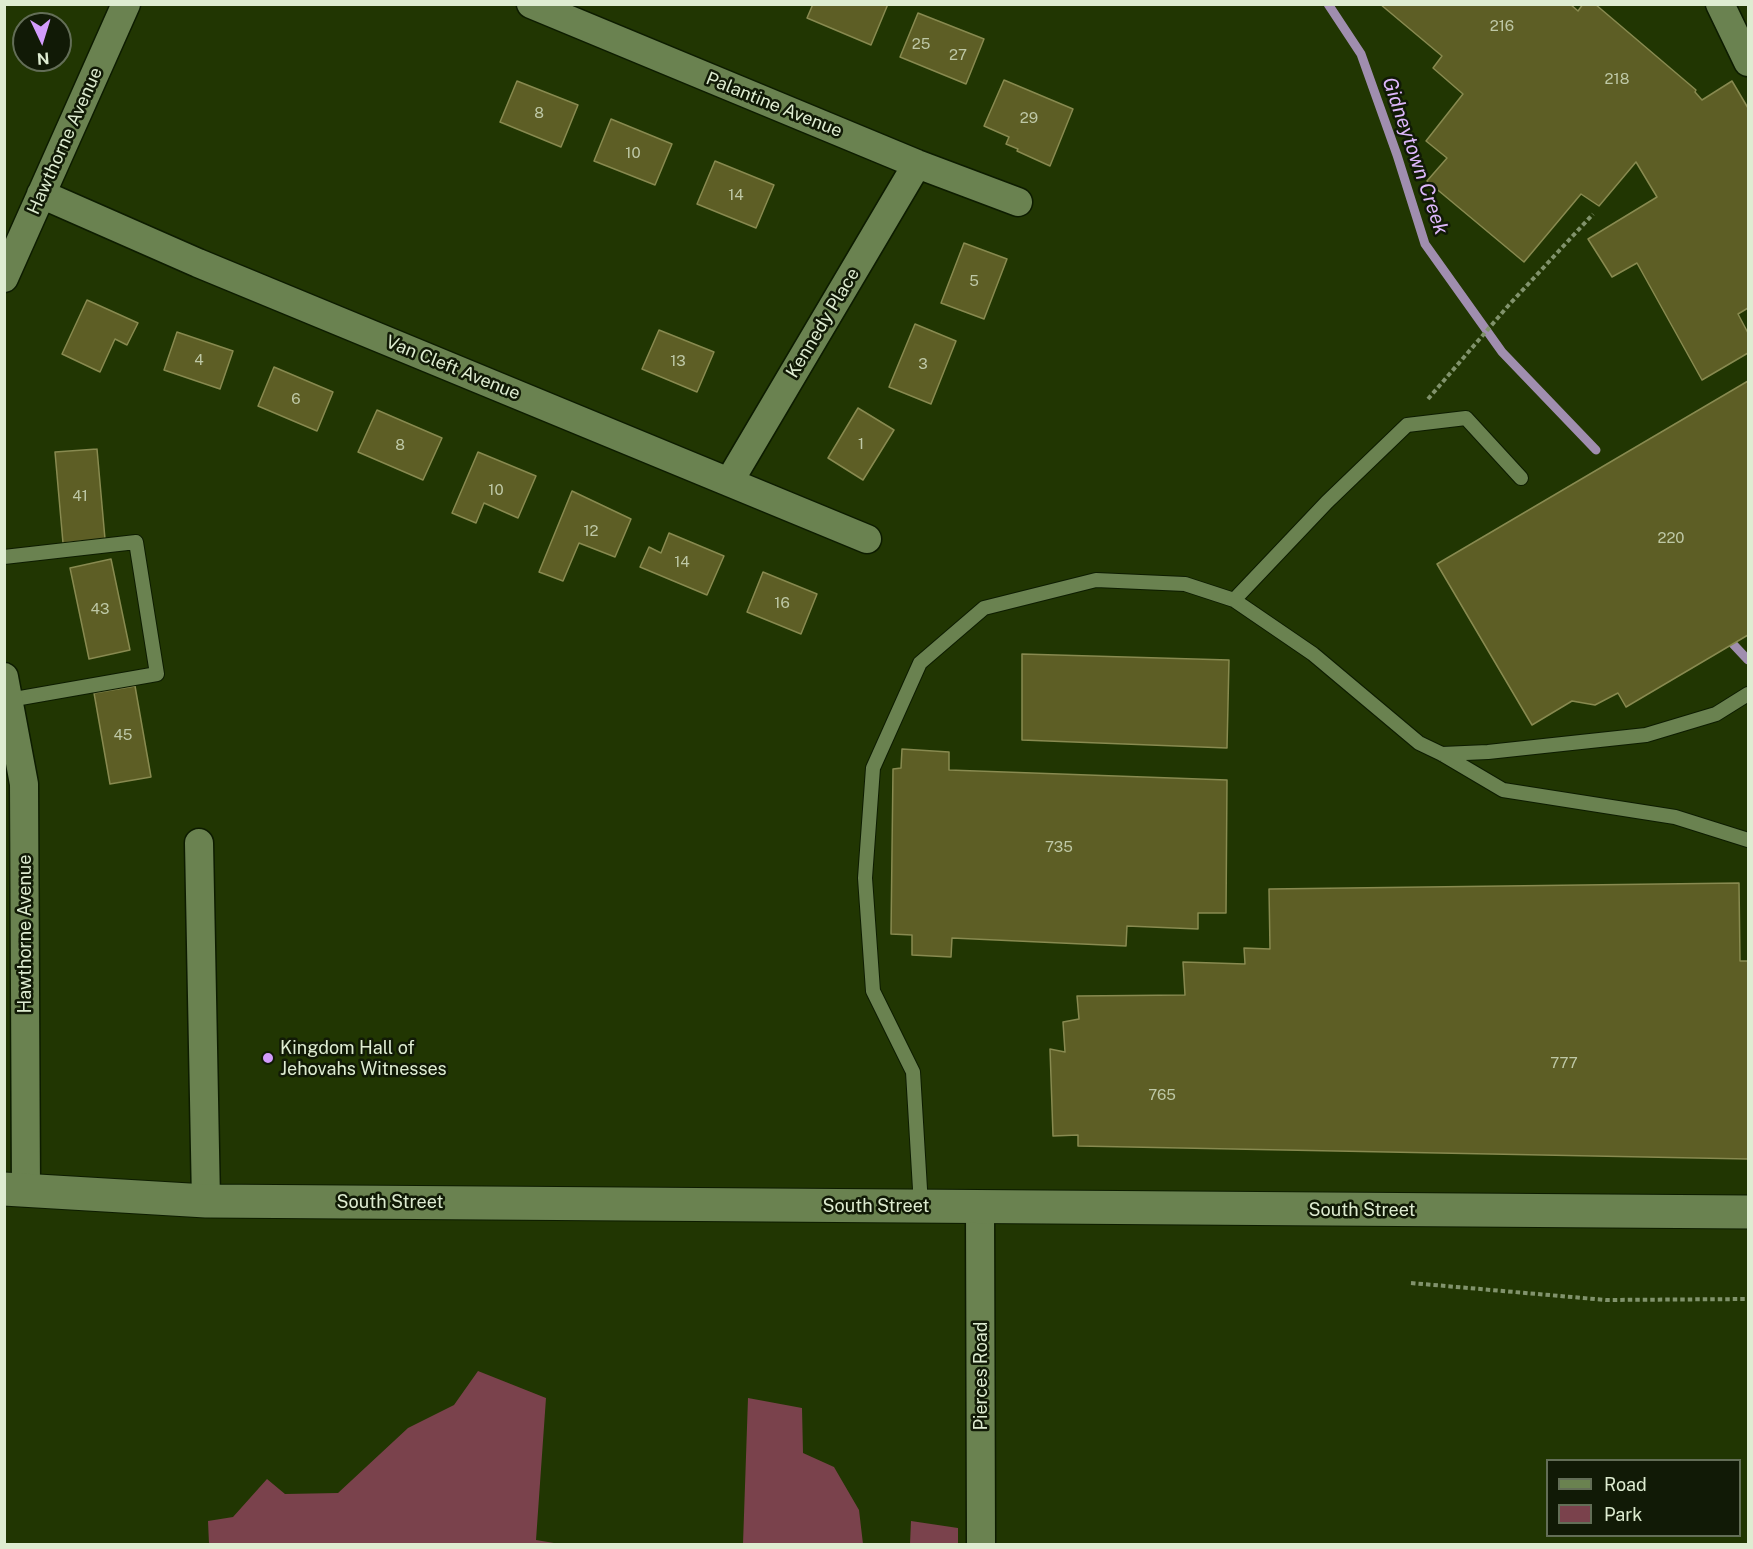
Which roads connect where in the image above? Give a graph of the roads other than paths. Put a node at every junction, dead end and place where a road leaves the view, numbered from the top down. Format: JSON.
{"nodes":[{"id":1,"x":126,"y":4,"type":"edge"},
{"id":2,"x":531,"y":4,"type":"edge"},
{"id":3,"x":1720,"y":4,"type":"edge"},
{"id":4,"x":1749,"y":62,"type":"edge"},
{"id":5,"x":917,"y":164,"type":"junction"},
{"id":6,"x":41,"y":194,"type":"junction"},
{"id":7,"x":1018,"y":202,"type":"dead end"},
{"id":8,"x":4,"y":278,"type":"edge"},
{"id":9,"x":1521,"y":478,"type":"dead end"},
{"id":10,"x":729,"y":482,"type":"junction"},
{"id":11,"x":867,"y":539,"type":"dead end"},
{"id":12,"x":4,"y":557,"type":"edge"},
{"id":13,"x":1234,"y":600,"type":"junction"},
{"id":14,"x":7,"y":689,"type":"edge"},
{"id":15,"x":1749,"y":694,"type":"edge"},
{"id":16,"x":1442,"y":754,"type":"junction"},
{"id":17,"x":1749,"y":840,"type":"edge"},
{"id":18,"x":199,"y":843,"type":"dead end"},
{"id":19,"x":15,"y":1191,"type":"edge"},
{"id":20,"x":206,"y":1201,"type":"junction"},
{"id":21,"x":921,"y":1206,"type":"junction"},
{"id":22,"x":980,"y":1207,"type":"junction"},
{"id":23,"x":1749,"y":1212,"type":"edge"},
{"id":24,"x":981,"y":1545,"type":"edge"}],
"edges":[{"from":1,"to":6,"type":"street","name":"Hawthorne Avenue"},
{"from":2,"to":5,"type":"street","name":"Palantine Avenue"},
{"from":3,"to":4,"type":"street"},
{"from":5,"to":7,"type":"street","name":"Palantine Avenue"},
{"from":5,"to":10,"type":"street","name":"Kennedy Place"},
{"from":6,"to":8,"type":"street","name":"Hawthorne Avenue"},
{"from":6,"to":10,"type":"street","name":"Van Cleft Avenue"},
{"from":9,"to":13,"type":"lane"},
{"from":10,"to":11,"type":"street","name":"Van Cleft Avenue"},
{"from":12,"to":14,"type":"lane"},
{"from":13,"to":16,"type":"lane"},
{"from":13,"to":21,"type":"lane"},
{"from":14,"to":19,"type":"street","name":"Hawthorne Avenue"},
{"from":15,"to":16,"type":"lane"},
{"from":16,"to":17,"type":"lane"},
{"from":18,"to":20,"type":"street"},
{"from":19,"to":20,"type":"street","name":"South Street"},
{"from":20,"to":21,"type":"street","name":"South Street"},
{"from":21,"to":22,"type":"street","name":"South Street"},
{"from":22,"to":23,"type":"street","name":"South Street"},
{"from":22,"to":24,"type":"street","name":"Pierces Road"}]}
